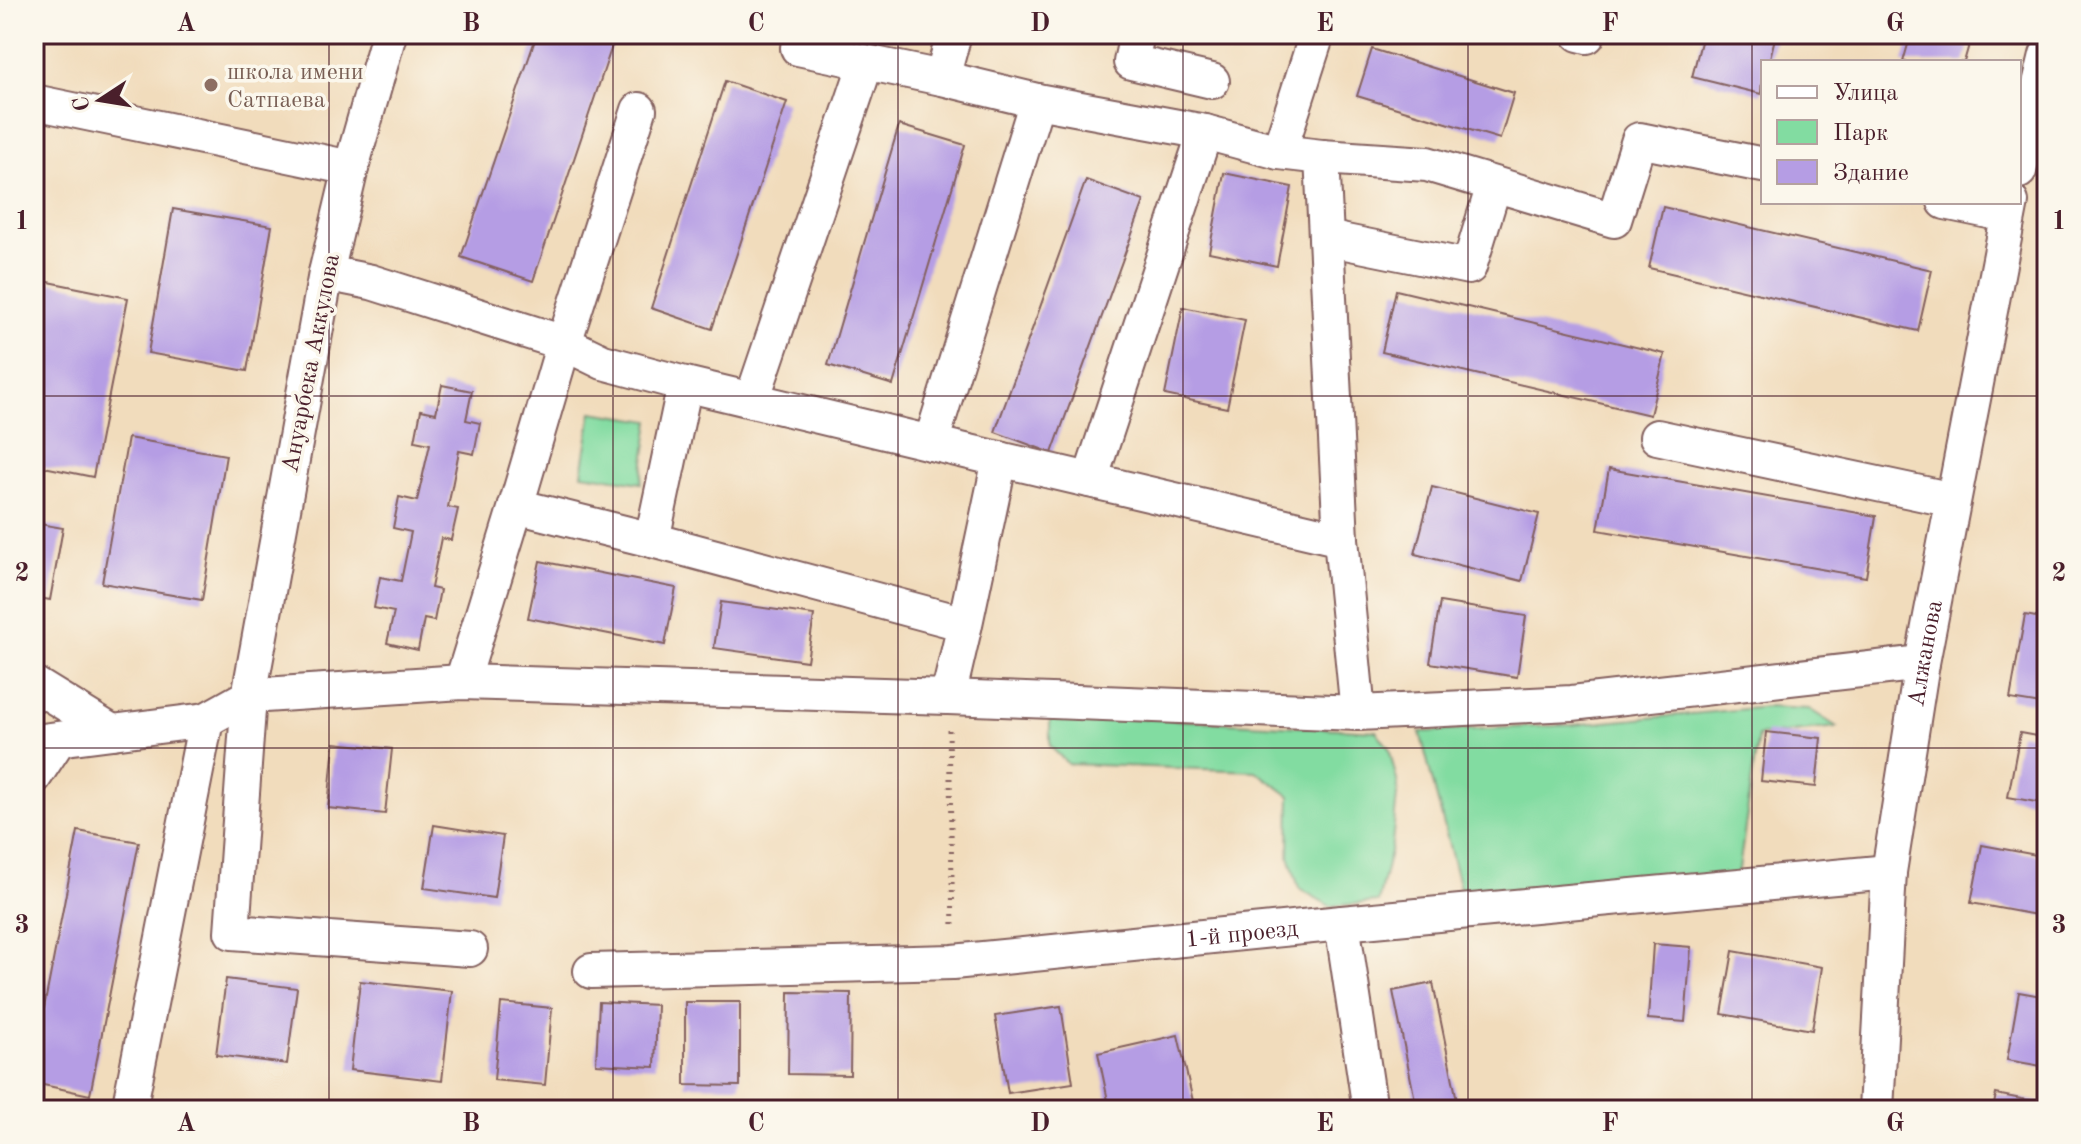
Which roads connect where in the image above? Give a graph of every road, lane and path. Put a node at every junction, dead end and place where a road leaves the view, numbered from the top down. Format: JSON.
{"nodes":[{"id":1,"x":389,"y":34,"type":"edge"},
{"id":2,"x":954,"y":34,"type":"edge"},
{"id":3,"x":1137,"y":34,"type":"edge"},
{"id":4,"x":1317,"y":34,"type":"edge"},
{"id":5,"x":1579,"y":34,"type":"edge"},
{"id":6,"x":1587,"y":34,"type":"edge"},
{"id":7,"x":799,"y":41,"type":"edge"},
{"id":8,"x":2047,"y":55,"type":"edge"},
{"id":9,"x":866,"y":63,"type":"junction"},
{"id":10,"x":942,"y":78,"type":"junction"},
{"id":11,"x":1212,"y":81,"type":"dead end"},
{"id":12,"x":1037,"y":101,"type":"junction"},
{"id":13,"x":34,"y":102,"type":"edge"},
{"id":14,"x":639,"y":110,"type":"dead end"},
{"id":15,"x":1205,"y":132,"type":"junction"},
{"id":16,"x":1279,"y":152,"type":"junction"},
{"id":17,"x":1322,"y":157,"type":"junction"},
{"id":18,"x":2021,"y":163,"type":"edge"},
{"id":19,"x":1761,"y":165,"type":"edge"},
{"id":20,"x":351,"y":168,"type":"junction"},
{"id":21,"x":1494,"y":185,"type":"junction"},
{"id":22,"x":1967,"y":204,"type":"edge"},
{"id":23,"x":2010,"y":208,"type":"edge"},
{"id":24,"x":1326,"y":238,"type":"junction"},
{"id":25,"x":326,"y":273,"type":"junction"},
{"id":26,"x":564,"y":343,"type":"junction"},
{"id":27,"x":685,"y":384,"type":"junction"},
{"id":28,"x":752,"y":400,"type":"junction"},
{"id":29,"x":1657,"y":437,"type":"dead end"},
{"id":30,"x":931,"y":443,"type":"junction"},
{"id":31,"x":1000,"y":459,"type":"junction"},
{"id":32,"x":1090,"y":480,"type":"junction"},
{"id":33,"x":1953,"y":500,"type":"junction"},
{"id":34,"x":516,"y":506,"type":"junction"},
{"id":35,"x":1341,"y":539,"type":"junction"},
{"id":36,"x":652,"y":540,"type":"junction"},
{"id":37,"x":965,"y":624,"type":"junction"},
{"id":38,"x":1922,"y":663,"type":"junction"},
{"id":39,"x":462,"y":682,"type":"junction"},
{"id":40,"x":34,"y":684,"type":"edge"},
{"id":41,"x":249,"y":696,"type":"junction"},
{"id":42,"x":948,"y":697,"type":"junction"},
{"id":43,"x":1358,"y":713,"type":"junction"},
{"id":44,"x":206,"y":720,"type":"junction"},
{"id":45,"x":112,"y":732,"type":"junction"},
{"id":46,"x":47,"y":740,"type":"edge"},
{"id":47,"x":34,"y":777,"type":"edge"},
{"id":48,"x":1889,"y":872,"type":"junction"},
{"id":49,"x":1342,"y":923,"type":"junction"},
{"id":50,"x":470,"y":949,"type":"dead end"},
{"id":51,"x":953,"y":962,"type":"junction"},
{"id":52,"x":591,"y":971,"type":"dead end"},
{"id":53,"x":129,"y":1110,"type":"edge"},
{"id":54,"x":1370,"y":1110,"type":"edge"},
{"id":55,"x":1876,"y":1110,"type":"edge"}],
"edges":[{"from":1,"to":20,"type":"street","name":"Ануарбека Аккулова"},
{"from":2,"to":10,"type":"street"},
{"from":3,"to":11,"type":"street"},
{"from":4,"to":16,"type":"street"},
{"from":5,"to":6,"type":"street"},
{"from":7,"to":9,"type":"street"},
{"from":8,"to":18,"type":"street"},
{"from":9,"to":10,"type":"street"},
{"from":9,"to":28,"type":"street"},
{"from":10,"to":12,"type":"street"},
{"from":12,"to":15,"type":"street"},
{"from":12,"to":30,"type":"street"},
{"from":13,"to":20,"type":"street"},
{"from":14,"to":26,"type":"street"},
{"from":15,"to":16,"type":"street"},
{"from":15,"to":32,"type":"street"},
{"from":16,"to":17,"type":"street"},
{"from":17,"to":21,"type":"street"},
{"from":17,"to":24,"type":"street"},
{"from":19,"to":21,"type":"street"},
{"from":20,"to":25,"type":"street","name":"Ануарбека Аккулова"},
{"from":21,"to":24,"type":"street"},
{"from":22,"to":23,"type":"street"},
{"from":23,"to":33,"type":"street","name":"Алжанова"},
{"from":24,"to":35,"type":"street"},
{"from":25,"to":26,"type":"street"},
{"from":25,"to":41,"type":"street","name":"Ануарбека Аккулова"},
{"from":26,"to":27,"type":"street"},
{"from":26,"to":34,"type":"street"},
{"from":27,"to":28,"type":"street"},
{"from":27,"to":36,"type":"street"},
{"from":28,"to":30,"type":"street"},
{"from":29,"to":33,"type":"street"},
{"from":30,"to":31,"type":"street"},
{"from":31,"to":32,"type":"street"},
{"from":31,"to":37,"type":"street"},
{"from":32,"to":35,"type":"street"},
{"from":33,"to":38,"type":"street","name":"Алжанова"},
{"from":34,"to":36,"type":"street"},
{"from":34,"to":39,"type":"street"},
{"from":35,"to":43,"type":"street"},
{"from":36,"to":37,"type":"street"},
{"from":37,"to":42,"type":"street"},
{"from":38,"to":43,"type":"street"},
{"from":38,"to":48,"type":"street","name":"Алжанова"},
{"from":39,"to":41,"type":"street"},
{"from":39,"to":42,"type":"street"},
{"from":40,"to":45,"type":"street"},
{"from":41,"to":44,"type":"street"},
{"from":41,"to":50,"type":"street","name":"Ануарбека Аккулова"},
{"from":42,"to":43,"type":"street"},
{"from":42,"to":51,"type":"path"},
{"from":44,"to":45,"type":"street"},
{"from":44,"to":53,"type":"street"},
{"from":45,"to":46,"type":"street"},
{"from":46,"to":47,"type":"street"},
{"from":48,"to":49,"type":"street","name":"1-й проезд"},
{"from":48,"to":55,"type":"street","name":"Алжанова"},
{"from":49,"to":51,"type":"street","name":"1-й проезд"},
{"from":49,"to":54,"type":"street"},
{"from":51,"to":52,"type":"street","name":"1-й проезд"}]}
